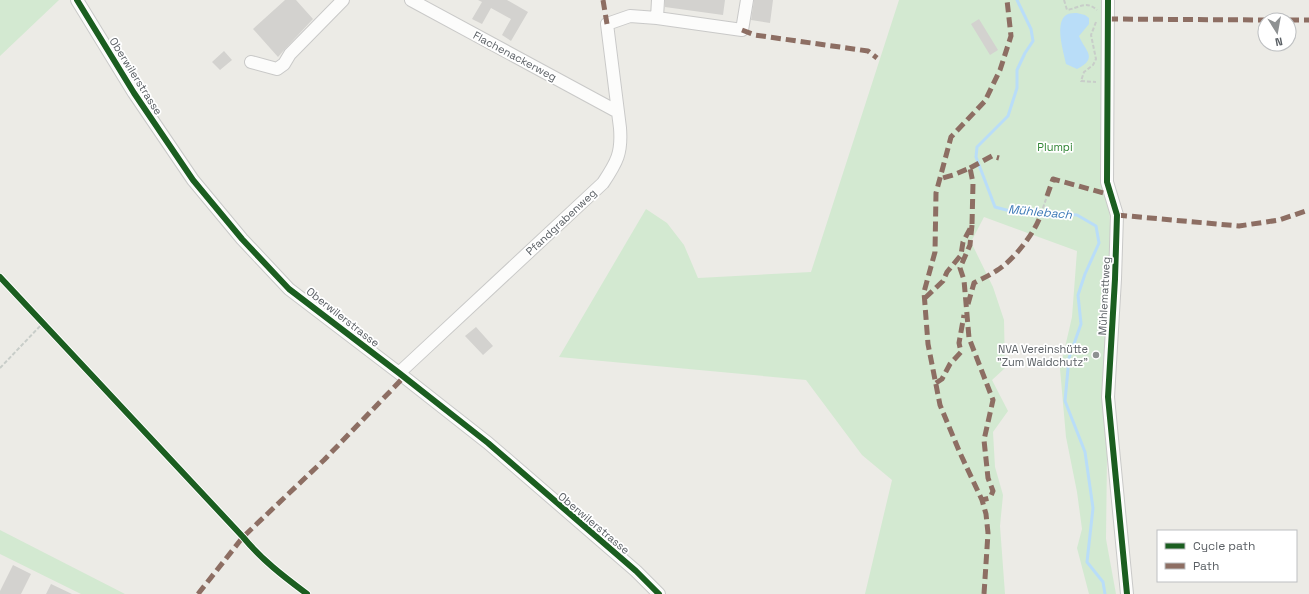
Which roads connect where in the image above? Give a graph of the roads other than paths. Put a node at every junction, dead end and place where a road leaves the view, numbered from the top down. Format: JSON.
{"nodes":[{"id":1,"x":77,"y":0,"type":"edge"},
{"id":2,"x":343,"y":0,"type":"edge"},
{"id":3,"x":411,"y":0,"type":"edge"},
{"id":4,"x":658,"y":0,"type":"edge"},
{"id":5,"x":747,"y":0,"type":"edge"},
{"id":6,"x":1108,"y":0,"type":"edge"},
{"id":7,"x":657,"y":18,"type":"junction"},
{"id":8,"x":251,"y":62,"type":"dead end"},
{"id":9,"x":618,"y":112,"type":"junction"},
{"id":10,"x":399,"y":373,"type":"junction"},
{"id":11,"x":659,"y":594,"type":"edge"},
{"id":12,"x":1127,"y":594,"type":"edge"}],
"edges":[{"from":1,"to":10,"type":"street","name":"Oberwilerstrasse"},
{"from":2,"to":8,"type":"street"},
{"from":3,"to":9,"type":"street","name":"Flachenackerweg"},
{"from":4,"to":7,"type":"street"},
{"from":5,"to":7,"type":"street"},
{"from":6,"to":12,"type":"street","name":"Mühlemattweg"},
{"from":7,"to":9,"type":"street","name":"Pfandgrabenweg"},
{"from":9,"to":10,"type":"street","name":"Pfandgrabenweg"},
{"from":10,"to":11,"type":"street","name":"Oberwilerstrasse"}]}
